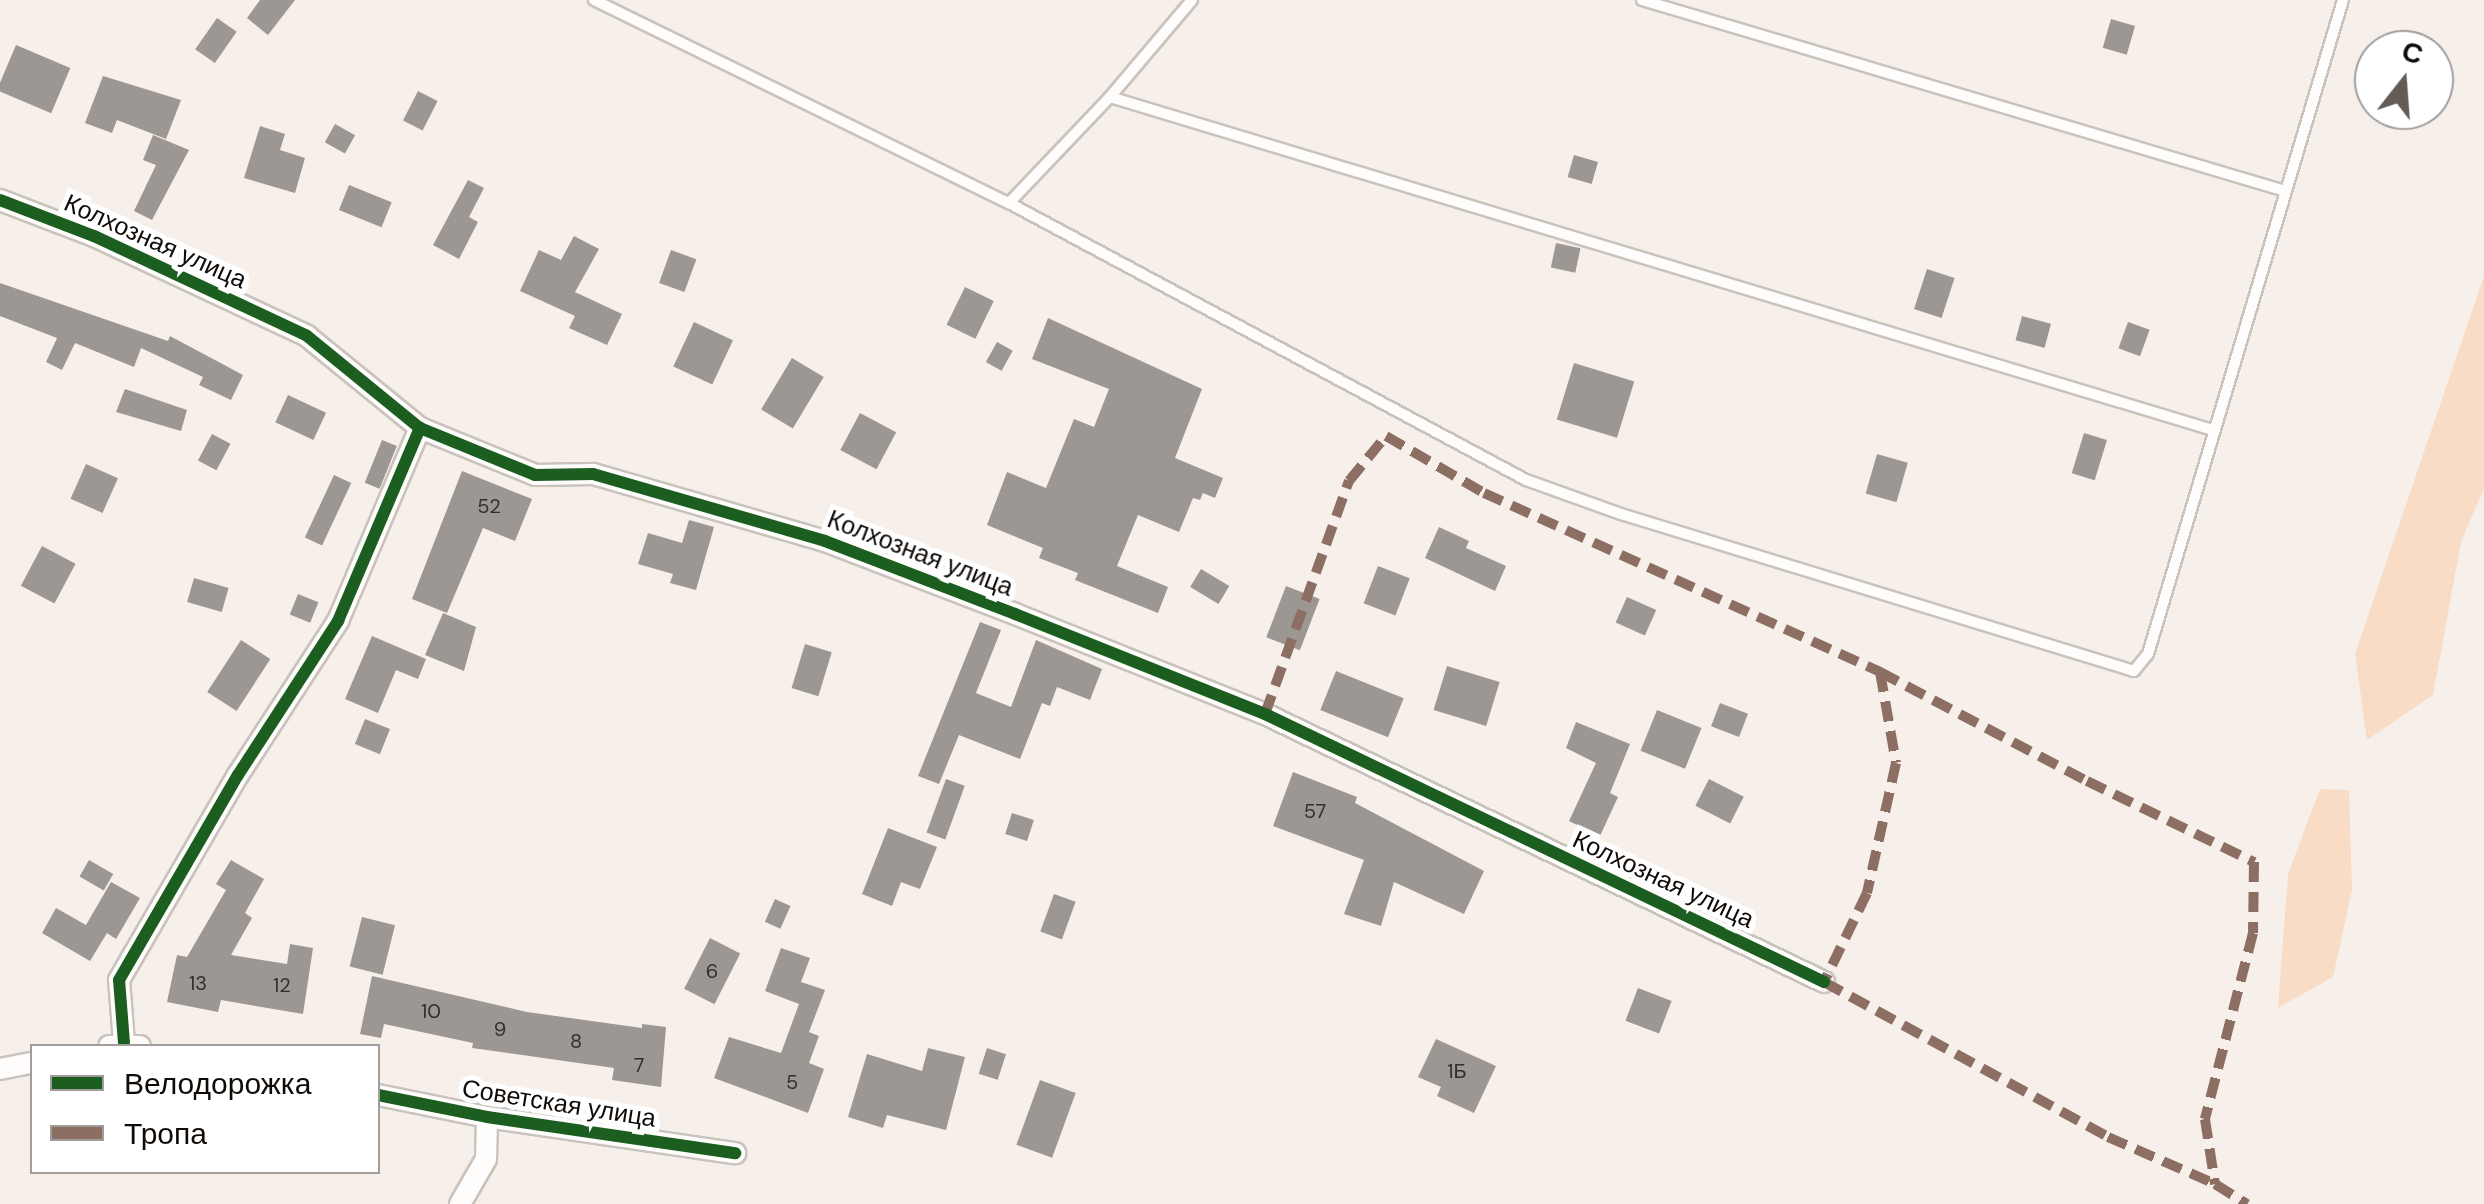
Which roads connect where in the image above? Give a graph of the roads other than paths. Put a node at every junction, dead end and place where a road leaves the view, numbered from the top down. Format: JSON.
{"nodes":[{"id":1,"x":594,"y":0,"type":"edge"},
{"id":2,"x":1192,"y":0,"type":"edge"},
{"id":3,"x":1642,"y":0,"type":"edge"},
{"id":4,"x":2343,"y":0,"type":"edge"},
{"id":5,"x":1110,"y":97,"type":"junction"},
{"id":6,"x":2285,"y":191,"type":"junction"},
{"id":7,"x":0,"y":200,"type":"edge"},
{"id":8,"x":1010,"y":203,"type":"junction"},
{"id":9,"x":420,"y":428,"type":"junction"},
{"id":10,"x":2213,"y":430,"type":"junction"},
{"id":11,"x":1824,"y":982,"type":"dead end"},
{"id":12,"x":124,"y":1044,"type":"edge"},
{"id":13,"x":30,"y":1062,"type":"edge"},
{"id":14,"x":0,"y":1069,"type":"edge"},
{"id":15,"x":380,"y":1095,"type":"edge"},
{"id":16,"x":487,"y":1117,"type":"junction"},
{"id":17,"x":735,"y":1152,"type":"dead end"},
{"id":18,"x":460,"y":1204,"type":"edge"}],
"edges":[{"from":1,"to":8,"type":"lane"},
{"from":2,"to":5,"type":"lane"},
{"from":3,"to":6,"type":"lane"},
{"from":4,"to":6,"type":"lane"},
{"from":5,"to":8,"type":"lane"},
{"from":5,"to":10,"type":"lane"},
{"from":6,"to":10,"type":"lane"},
{"from":7,"to":9,"type":"street","name":"Колхозная улица"},
{"from":8,"to":10,"type":"lane"},
{"from":9,"to":11,"type":"street","name":"Колхозная улица"},
{"from":9,"to":12,"type":"street"},
{"from":13,"to":14,"type":"street"},
{"from":15,"to":16,"type":"street","name":"Советская улица"},
{"from":16,"to":17,"type":"street","name":"Советская улица"},
{"from":16,"to":18,"type":"street"}]}
